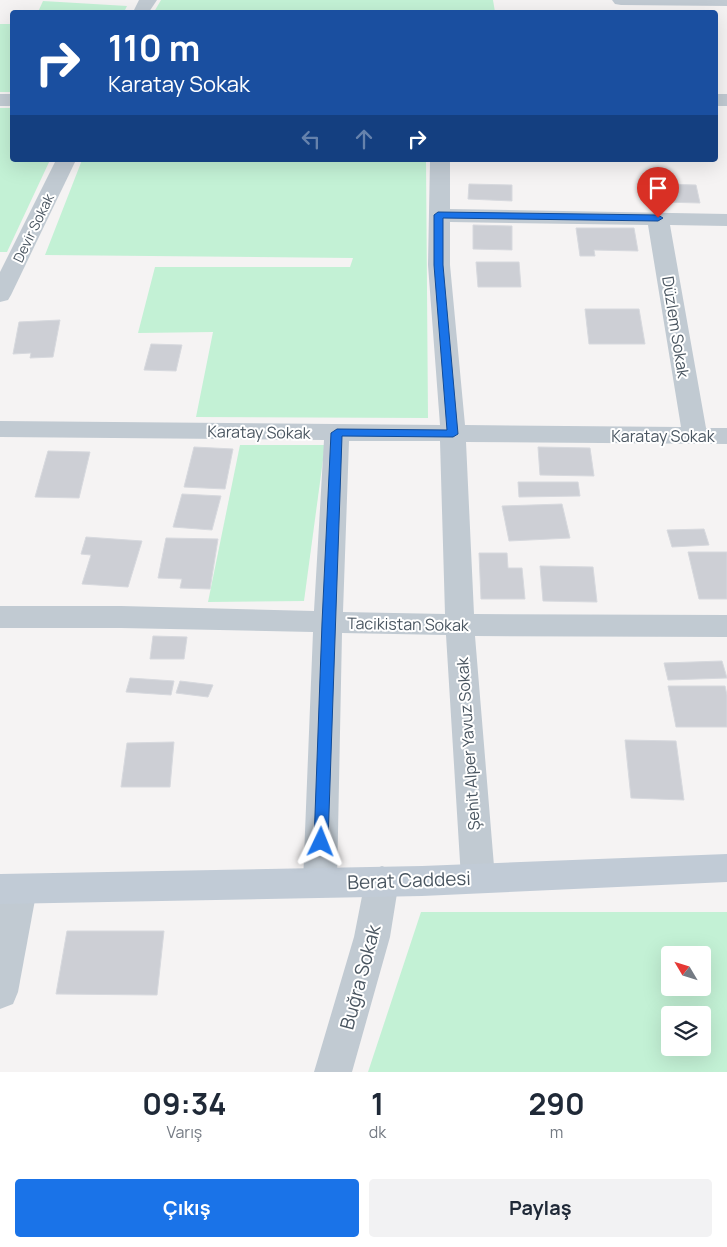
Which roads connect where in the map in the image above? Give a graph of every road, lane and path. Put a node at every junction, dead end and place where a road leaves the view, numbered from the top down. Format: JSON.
{"nodes":[{"id":1,"x":621,"y":0,"type":"edge"},
{"id":2,"x":727,"y":1,"type":"edge"},
{"id":3,"x":65,"y":162,"type":"edge"},
{"id":4,"x":440,"y":162,"type":"edge"},
{"id":5,"x":438,"y":215,"type":"junction"},
{"id":6,"x":658,"y":218,"type":"junction"},
{"id":7,"x":727,"y":220,"type":"edge"},
{"id":8,"x":8,"y":263,"type":"edge"},
{"id":9,"x":0,"y":295,"type":"edge"},
{"id":10,"x":0,"y":429,"type":"edge"},
{"id":11,"x":337,"y":433,"type":"junction"},
{"id":12,"x":453,"y":434,"type":"junction"},
{"id":13,"x":695,"y":436,"type":"junction"},
{"id":14,"x":727,"y":436,"type":"edge"},
{"id":15,"x":0,"y":617,"type":"edge"},
{"id":16,"x":328,"y":623,"type":"junction"},
{"id":17,"x":460,"y":625,"type":"junction"},
{"id":18,"x":727,"y":626,"type":"edge"},
{"id":19,"x":727,"y":868,"type":"edge"},
{"id":20,"x":478,"y":878,"type":"junction"},
{"id":21,"x":382,"y":881,"type":"junction"},
{"id":22,"x":320,"y":882,"type":"junction"},
{"id":23,"x":10,"y":889,"type":"edge"},
{"id":24,"x":0,"y":992,"type":"edge"},
{"id":25,"x":333,"y":1072,"type":"edge"}],
"edges":[{"from":1,"to":2,"type":"street"},
{"from":3,"to":8,"type":"street","name":"Devir Sokak"},
{"from":4,"to":5,"type":"street","name":"Şehit Alper Yavuz Sokak"},
{"from":5,"to":6,"type":"street"},
{"from":5,"to":12,"type":"street","name":"Şehit Alper Yavuz Sokak"},
{"from":6,"to":7,"type":"street"},
{"from":6,"to":13,"type":"street","name":"Düzlem Sokak"},
{"from":8,"to":9,"type":"street","name":"Devir Sokak"},
{"from":10,"to":11,"type":"street","name":"Karatay Sokak"},
{"from":11,"to":12,"type":"street","name":"Karatay Sokak"},
{"from":11,"to":16,"type":"street"},
{"from":12,"to":13,"type":"street","name":"Karatay Sokak"},
{"from":12,"to":17,"type":"street","name":"Şehit Alper Yavuz Sokak"},
{"from":13,"to":14,"type":"street","name":"Karatay Sokak"},
{"from":15,"to":16,"type":"street","name":"Tacikistan Sokak"},
{"from":16,"to":17,"type":"street","name":"Tacikistan Sokak"},
{"from":16,"to":22,"type":"street"},
{"from":17,"to":18,"type":"street","name":"Tacikistan Sokak"},
{"from":17,"to":20,"type":"street","name":"Şehit Alper Yavuz Sokak"},
{"from":19,"to":20,"type":"street","name":"Berat Caddesi"},
{"from":20,"to":21,"type":"street","name":"Berat Caddesi"},
{"from":21,"to":22,"type":"street","name":"Berat Caddesi"},
{"from":21,"to":25,"type":"street","name":"Buğra Sokak"},
{"from":22,"to":23,"type":"street","name":"Berat Caddesi"},
{"from":23,"to":24,"type":"street"}]}
